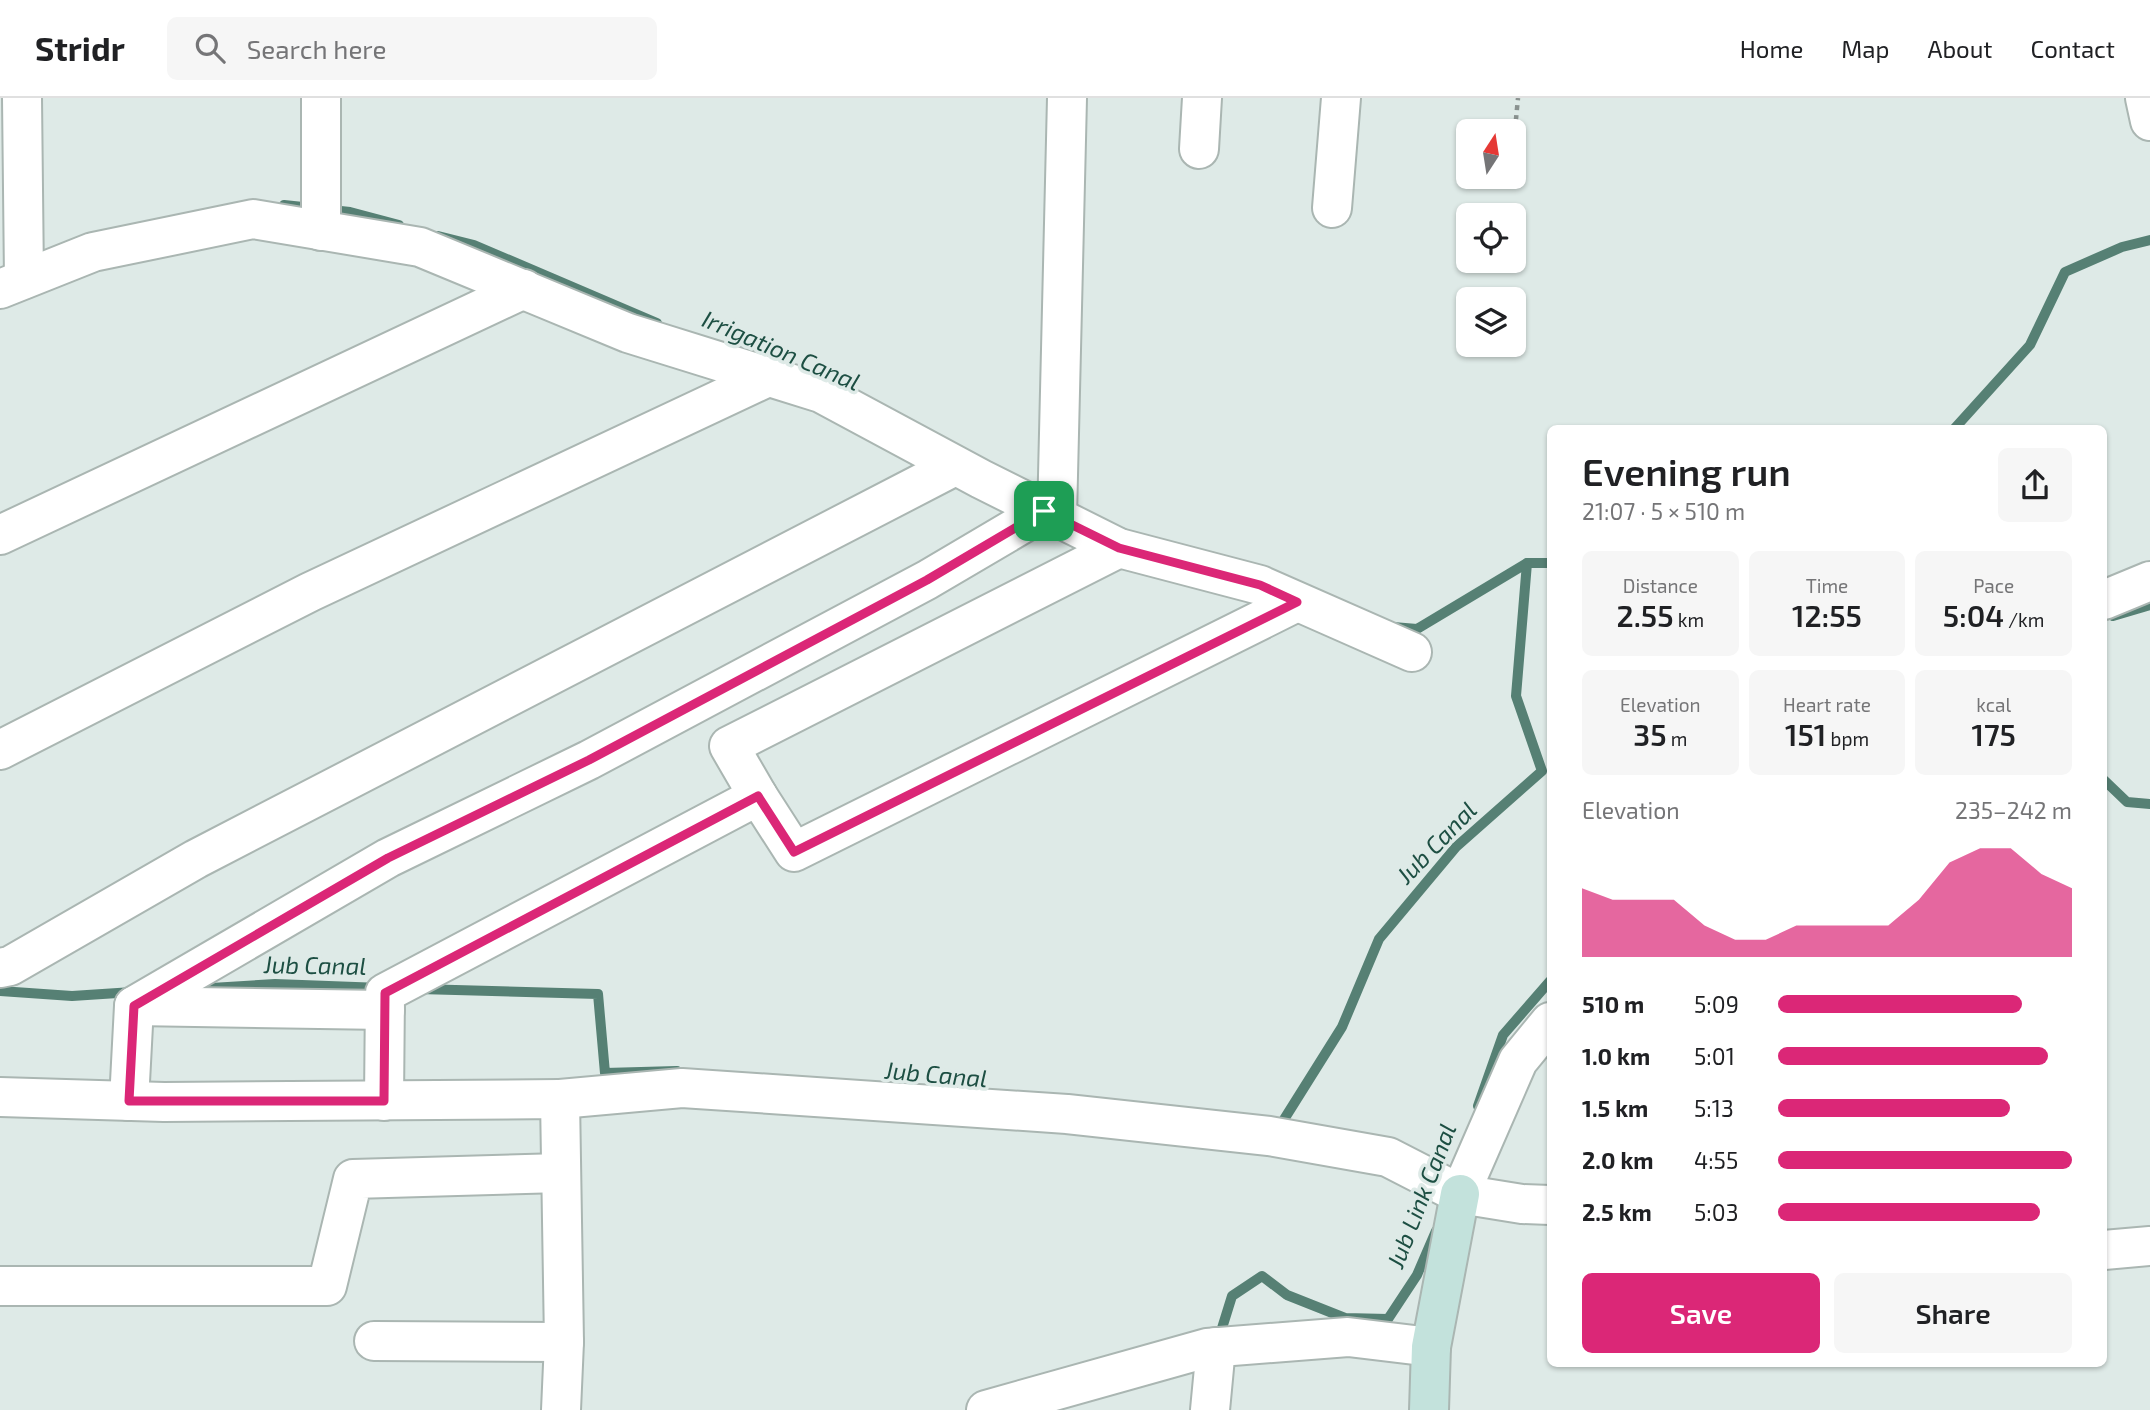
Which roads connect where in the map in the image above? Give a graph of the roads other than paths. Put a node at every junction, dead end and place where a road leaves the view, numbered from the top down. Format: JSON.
{"nodes":[{"id":1,"x":22,"y":98,"type":"edge"},
{"id":2,"x":321,"y":98,"type":"edge"},
{"id":3,"x":1067,"y":98,"type":"edge"},
{"id":4,"x":1202,"y":98,"type":"edge"},
{"id":5,"x":1341,"y":98,"type":"edge"},
{"id":6,"x":2145,"y":98,"type":"edge"},
{"id":7,"x":2150,"y":121,"type":"edge"},
{"id":8,"x":1199,"y":149,"type":"dead end"},
{"id":9,"x":1332,"y":208,"type":"dead end"},
{"id":10,"x":321,"y":231,"type":"junction"},
{"id":11,"x":12,"y":284,"type":"edge"},
{"id":12,"x":524,"y":289,"type":"junction"},
{"id":13,"x":770,"y":376,"type":"junction"},
{"id":14,"x":955,"y":466,"type":"junction"},
{"id":15,"x":1050,"y":514,"type":"junction"},
{"id":16,"x":0,"y":535,"type":"edge"},
{"id":17,"x":1119,"y":548,"type":"junction"},
{"id":18,"x":2150,"y":581,"type":"edge"},
{"id":19,"x":2107,"y":599,"type":"edge"},
{"id":20,"x":1297,"y":602,"type":"junction"},
{"id":21,"x":1412,"y":652,"type":"dead end"},
{"id":22,"x":0,"y":750,"type":"edge"},
{"id":23,"x":758,"y":796,"type":"junction"},
{"id":24,"x":0,"y":968,"type":"edge"},
{"id":25,"x":134,"y":1006,"type":"junction"},
{"id":26,"x":385,"y":1010,"type":"junction"},
{"id":27,"x":1547,"y":1026,"type":"edge"},
{"id":28,"x":0,"y":1097,"type":"edge"},
{"id":29,"x":560,"y":1099,"type":"junction"},
{"id":30,"x":129,"y":1101,"type":"junction"},
{"id":31,"x":384,"y":1101,"type":"junction"},
{"id":32,"x":561,"y":1174,"type":"junction"},
{"id":33,"x":1460,"y":1194,"type":"junction"},
{"id":34,"x":1547,"y":1205,"type":"edge"},
{"id":35,"x":2150,"y":1246,"type":"edge"},
{"id":36,"x":2107,"y":1250,"type":"edge"},
{"id":37,"x":0,"y":1286,"type":"edge"},
{"id":38,"x":374,"y":1341,"type":"dead end"},
{"id":39,"x":564,"y":1342,"type":"junction"},
{"id":40,"x":1216,"y":1347,"type":"junction"},
{"id":41,"x":1431,"y":1347,"type":"junction"},
{"id":42,"x":561,"y":1410,"type":"edge"},
{"id":43,"x":986,"y":1410,"type":"edge"},
{"id":44,"x":1210,"y":1410,"type":"edge"},
{"id":45,"x":1429,"y":1410,"type":"edge"}],
"edges":[{"from":1,"to":11,"type":"street"},
{"from":2,"to":10,"type":"street"},
{"from":3,"to":15,"type":"street"},
{"from":4,"to":8,"type":"street"},
{"from":5,"to":9,"type":"street"},
{"from":6,"to":7,"type":"street"},
{"from":10,"to":11,"type":"street"},
{"from":10,"to":12,"type":"street"},
{"from":12,"to":13,"type":"street"},
{"from":12,"to":16,"type":"street"},
{"from":13,"to":14,"type":"street"},
{"from":13,"to":22,"type":"street"},
{"from":14,"to":15,"type":"street"},
{"from":14,"to":24,"type":"street"},
{"from":15,"to":17,"type":"street"},
{"from":15,"to":25,"type":"street"},
{"from":17,"to":20,"type":"street"},
{"from":17,"to":23,"type":"street"},
{"from":18,"to":19,"type":"street"},
{"from":20,"to":21,"type":"street"},
{"from":20,"to":23,"type":"street"},
{"from":23,"to":26,"type":"street"},
{"from":25,"to":26,"type":"street"},
{"from":25,"to":30,"type":"street"},
{"from":26,"to":31,"type":"street"},
{"from":27,"to":33,"type":"street"},
{"from":28,"to":30,"type":"street"},
{"from":29,"to":31,"type":"street"},
{"from":29,"to":32,"type":"street"},
{"from":29,"to":33,"type":"street"},
{"from":30,"to":31,"type":"street"},
{"from":32,"to":37,"type":"street"},
{"from":32,"to":39,"type":"street"},
{"from":33,"to":34,"type":"street"},
{"from":33,"to":41,"type":"street"},
{"from":35,"to":36,"type":"street"},
{"from":38,"to":39,"type":"street"},
{"from":39,"to":42,"type":"street"},
{"from":40,"to":41,"type":"street"},
{"from":40,"to":43,"type":"street"},
{"from":40,"to":44,"type":"street"},
{"from":41,"to":45,"type":"street"}]}
